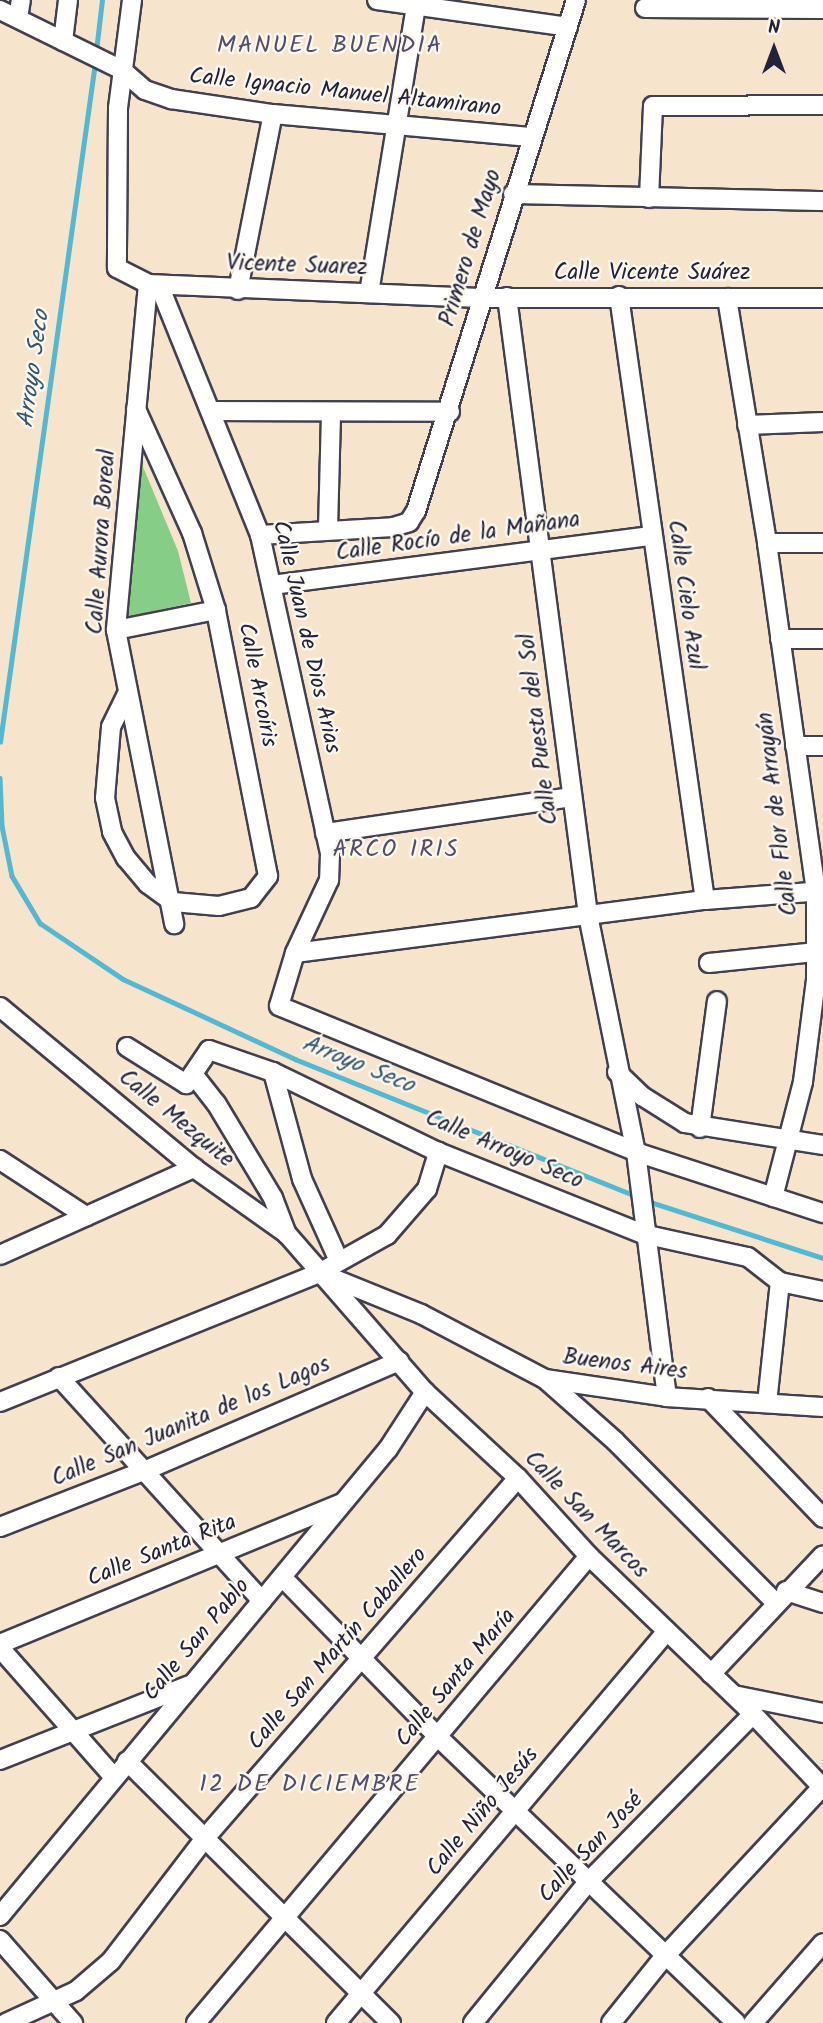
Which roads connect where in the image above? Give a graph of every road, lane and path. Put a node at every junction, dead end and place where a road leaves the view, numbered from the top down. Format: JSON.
{"nodes":[{"id":1,"x":68,"y":0,"type":"edge"},
{"id":2,"x":132,"y":0,"type":"edge"},
{"id":3,"x":377,"y":0,"type":"edge"},
{"id":4,"x":576,"y":0,"type":"edge"},
{"id":5,"x":416,"y":2,"type":"edge"},
{"id":6,"x":645,"y":8,"type":"dead end"},
{"id":7,"x":20,"y":9,"type":"edge"},
{"id":8,"x":823,"y":9,"type":"edge"},
{"id":9,"x":0,"y":10,"type":"edge"},
{"id":10,"x":568,"y":27,"type":"junction"},
{"id":11,"x":63,"y":41,"type":"junction"},
{"id":12,"x":117,"y":68,"type":"junction"},
{"id":13,"x":823,"y":105,"type":"edge"},
{"id":14,"x":273,"y":114,"type":"junction"},
{"id":15,"x":397,"y":125,"type":"junction"},
{"id":16,"x":530,"y":137,"type":"junction"},
{"id":17,"x":513,"y":194,"type":"junction"},
{"id":18,"x":649,"y":198,"type":"junction"},
{"id":19,"x":823,"y":201,"type":"edge"},
{"id":20,"x":154,"y":285,"type":"junction"},
{"id":21,"x":238,"y":290,"type":"junction"},
{"id":22,"x":369,"y":293,"type":"junction"},
{"id":23,"x":619,"y":296,"type":"junction"},
{"id":24,"x":507,"y":297,"type":"junction"},
{"id":25,"x":480,"y":298,"type":"junction"},
{"id":26,"x":727,"y":298,"type":"junction"},
{"id":27,"x":823,"y":298,"type":"edge"},
{"id":28,"x":136,"y":409,"type":"junction"},
{"id":29,"x":212,"y":411,"type":"junction"},
{"id":30,"x":450,"y":412,"type":"junction"},
{"id":31,"x":331,"y":413,"type":"junction"},
{"id":32,"x":823,"y":422,"type":"edge"},
{"id":33,"x":747,"y":425,"type":"junction"},
{"id":34,"x":328,"y":529,"type":"junction"},
{"id":35,"x":260,"y":535,"type":"junction"},
{"id":36,"x":651,"y":536,"type":"junction"},
{"id":37,"x":767,"y":543,"type":"junction"},
{"id":38,"x":823,"y":543,"type":"edge"},
{"id":39,"x":543,"y":550,"type":"junction"},
{"id":40,"x":272,"y":585,"type":"junction"},
{"id":41,"x":216,"y":610,"type":"junction"},
{"id":42,"x":116,"y":630,"type":"junction"},
{"id":43,"x":780,"y":639,"type":"junction"},
{"id":44,"x":823,"y":639,"type":"edge"},
{"id":45,"x":128,"y":692,"type":"junction"},
{"id":46,"x":795,"y":746,"type":"junction"},
{"id":47,"x":823,"y":746,"type":"edge"},
{"id":48,"x":571,"y":797,"type":"junction"},
{"id":49,"x":325,"y":834,"type":"junction"},
{"id":50,"x":819,"y":891,"type":"edge"},
{"id":51,"x":705,"y":900,"type":"junction"},
{"id":52,"x":173,"y":902,"type":"junction"},
{"id":53,"x":588,"y":915,"type":"junction"},
{"id":54,"x":174,"y":924,"type":"dead end"},
{"id":55,"x":816,"y":952,"type":"junction"},
{"id":56,"x":295,"y":953,"type":"junction"},
{"id":57,"x":709,"y":963,"type":"dead end"},
{"id":58,"x":819,"y":980,"type":"edge"},
{"id":59,"x":717,"y":1001,"type":"dead end"},
{"id":60,"x":279,"y":1006,"type":"joint"},
{"id":61,"x":0,"y":1007,"type":"edge"},
{"id":62,"x":818,"y":1009,"type":"edge"},
{"id":63,"x":127,"y":1047,"type":"dead end"},
{"id":64,"x":273,"y":1072,"type":"junction"},
{"id":65,"x":617,"y":1072,"type":"junction"},
{"id":66,"x":189,"y":1079,"type":"junction"},
{"id":67,"x":700,"y":1128,"type":"junction"},
{"id":68,"x":790,"y":1141,"type":"junction"},
{"id":69,"x":823,"y":1145,"type":"edge"},
{"id":70,"x":438,"y":1152,"type":"junction"},
{"id":71,"x":0,"y":1160,"type":"edge"},
{"id":72,"x":636,"y":1160,"type":"junction"},
{"id":73,"x":194,"y":1168,"type":"junction"},
{"id":74,"x":773,"y":1197,"type":"junction"},
{"id":75,"x":823,"y":1213,"type":"edge"},
{"id":76,"x":86,"y":1216,"type":"junction"},
{"id":77,"x":642,"y":1225,"type":"junction"},
{"id":78,"x":287,"y":1234,"type":"junction"},
{"id":79,"x":0,"y":1255,"type":"edge"},
{"id":80,"x":339,"y":1261,"type":"junction"},
{"id":81,"x":319,"y":1273,"type":"junction"},
{"id":82,"x":780,"y":1282,"type":"junction"},
{"id":83,"x":823,"y":1291,"type":"edge"},
{"id":84,"x":399,"y":1361,"type":"junction"},
{"id":85,"x":60,"y":1377,"type":"junction"},
{"id":86,"x":545,"y":1380,"type":"junction"},
{"id":87,"x":425,"y":1392,"type":"junction"},
{"id":88,"x":667,"y":1397,"type":"junction"},
{"id":89,"x":708,"y":1398,"type":"junction"},
{"id":90,"x":0,"y":1402,"type":"edge"},
{"id":91,"x":767,"y":1403,"type":"junction"},
{"id":92,"x":823,"y":1407,"type":"edge"},
{"id":93,"x":144,"y":1471,"type":"junction"},
{"id":94,"x":518,"y":1478,"type":"junction"},
{"id":95,"x":342,"y":1503,"type":"junction"},
{"id":96,"x":823,"y":1518,"type":"edge"},
{"id":97,"x":0,"y":1527,"type":"edge"},
{"id":98,"x":220,"y":1554,"type":"junction"},
{"id":99,"x":823,"y":1555,"type":"edge"},
{"id":100,"x":589,"y":1556,"type":"junction"},
{"id":101,"x":282,"y":1577,"type":"junction"},
{"id":102,"x":781,"y":1597,"type":"junction"},
{"id":103,"x":262,"y":1601,"type":"junction"},
{"id":104,"x":823,"y":1603,"type":"edge"},
{"id":105,"x":667,"y":1631,"type":"junction"},
{"id":106,"x":0,"y":1646,"type":"edge"},
{"id":107,"x":363,"y":1660,"type":"junction"},
{"id":108,"x":711,"y":1675,"type":"junction"},
{"id":109,"x":193,"y":1684,"type":"junction"},
{"id":110,"x":733,"y":1695,"type":"junction"},
{"id":111,"x":823,"y":1713,"type":"edge"},
{"id":112,"x":753,"y":1714,"type":"junction"},
{"id":113,"x":73,"y":1731,"type":"junction"},
{"id":114,"x":438,"y":1737,"type":"junction"},
{"id":115,"x":0,"y":1760,"type":"edge"},
{"id":116,"x":127,"y":1761,"type":"junction"},
{"id":117,"x":112,"y":1776,"type":"junction"},
{"id":118,"x":822,"y":1787,"type":"edge"},
{"id":119,"x":517,"y":1811,"type":"junction"},
{"id":120,"x":205,"y":1838,"type":"junction"},
{"id":121,"x":588,"y":1882,"type":"junction"},
{"id":122,"x":0,"y":1916,"type":"edge"},
{"id":123,"x":285,"y":1921,"type":"junction"},
{"id":124,"x":0,"y":1940,"type":"edge"},
{"id":125,"x":823,"y":1943,"type":"edge"},
{"id":126,"x":664,"y":1957,"type":"junction"},
{"id":127,"x":360,"y":1994,"type":"junction"},
{"id":128,"x":54,"y":2003,"type":"junction"},
{"id":129,"x":6,"y":2023,"type":"edge"},
{"id":130,"x":73,"y":2023,"type":"edge"},
{"id":131,"x":196,"y":2023,"type":"edge"},
{"id":132,"x":336,"y":2023,"type":"edge"},
{"id":133,"x":391,"y":2023,"type":"edge"},
{"id":134,"x":473,"y":2023,"type":"edge"},
{"id":135,"x":611,"y":2023,"type":"edge"},
{"id":136,"x":736,"y":2023,"type":"edge"},
{"id":137,"x":753,"y":2023,"type":"edge"}],
"edges":[{"from":1,"to":11,"type":"street"},
{"from":2,"to":12,"type":"street"},
{"from":3,"to":5,"type":"street"},
{"from":4,"to":10,"type":"street","name":"Primero de Mayo"},
{"from":5,"to":10,"type":"street"},
{"from":5,"to":15,"type":"street"},
{"from":6,"to":8,"type":"street"},
{"from":7,"to":9,"type":"street","name":"Calle Ignacio Manuel Altamirano"},
{"from":7,"to":11,"type":"street","name":"Calle Ignacio Manuel Altamirano"},
{"from":10,"to":16,"type":"street","name":"Primero de Mayo"},
{"from":11,"to":12,"type":"street","name":"Calle Ignacio Manuel Altamirano"},
{"from":12,"to":14,"type":"street","name":"Calle Ignacio Manuel Altamirano"},
{"from":12,"to":20,"type":"street","name":"Vicente Suarez"},
{"from":13,"to":18,"type":"street"},
{"from":14,"to":15,"type":"street","name":"Calle Ignacio Manuel Altamirano"},
{"from":14,"to":21,"type":"street"},
{"from":15,"to":16,"type":"street","name":"Calle Ignacio Manuel Altamirano"},
{"from":15,"to":22,"type":"street"},
{"from":16,"to":17,"type":"street","name":"Primero de Mayo"},
{"from":17,"to":18,"type":"street"},
{"from":17,"to":25,"type":"street","name":"Primero de Mayo"},
{"from":18,"to":19,"type":"street"},
{"from":20,"to":21,"type":"street","name":"Vicente Suarez"},
{"from":20,"to":28,"type":"street","name":"Calle Aurora Boreal"},
{"from":20,"to":29,"type":"street","name":"Calle Juan de Dios Arias"},
{"from":21,"to":22,"type":"street","name":"Vicente Suarez"},
{"from":22,"to":25,"type":"street","name":"Vicente Suarez"},
{"from":23,"to":24,"type":"street","name":"Calle Vicente Suárez"},
{"from":23,"to":26,"type":"street","name":"Calle Vicente Suárez"},
{"from":23,"to":36,"type":"street","name":"Calle Cielo Azul"},
{"from":24,"to":25,"type":"street","name":"Calle Vicente Suárez"},
{"from":24,"to":39,"type":"street","name":"Calle Puesta del Sol"},
{"from":25,"to":30,"type":"street","name":"Primero de Mayo"},
{"from":26,"to":27,"type":"street","name":"Calle Vicente Suárez"},
{"from":26,"to":33,"type":"street","name":"Calle Flor de Arrayán"},
{"from":28,"to":41,"type":"street","name":"Calle Arcoíris"},
{"from":28,"to":42,"type":"street","name":"Calle Aurora Boreal"},
{"from":29,"to":31,"type":"street"},
{"from":29,"to":35,"type":"street","name":"Calle Juan de Dios Arias"},
{"from":30,"to":31,"type":"street"},
{"from":30,"to":34,"type":"street","name":"Primero de Mayo"},
{"from":31,"to":34,"type":"street"},
{"from":32,"to":33,"type":"street"},
{"from":33,"to":37,"type":"street","name":"Calle Flor de Arrayán"},
{"from":34,"to":35,"type":"street"},
{"from":35,"to":40,"type":"street","name":"Calle Juan de Dios Arias"},
{"from":36,"to":39,"type":"street","name":"Calle Rocío de la Mañana"},
{"from":36,"to":51,"type":"street","name":"Calle Cielo Azul"},
{"from":37,"to":38,"type":"street"},
{"from":37,"to":43,"type":"street","name":"Calle Flor de Arrayán"},
{"from":39,"to":40,"type":"street","name":"Calle Rocío de la Mañana"},
{"from":39,"to":48,"type":"street","name":"Calle Puesta del Sol"},
{"from":40,"to":49,"type":"street","name":"Calle Juan de Dios Arias"},
{"from":41,"to":42,"type":"street"},
{"from":41,"to":52,"type":"street","name":"Calle Arcoíris"},
{"from":42,"to":45,"type":"street","name":"Calle Aurora Boreal"},
{"from":43,"to":44,"type":"street"},
{"from":43,"to":46,"type":"street","name":"Calle Flor de Arrayán"},
{"from":45,"to":52,"type":"street","name":"Calle Aurora Boreal"},
{"from":45,"to":52,"type":"street"},
{"from":46,"to":47,"type":"street"},
{"from":46,"to":50,"type":"street","name":"Calle Flor de Arrayán"},
{"from":48,"to":49,"type":"street"},
{"from":48,"to":53,"type":"street","name":"Calle Puesta del Sol"},
{"from":49,"to":56,"type":"street","name":"Calle Juan de Dios Arias"},
{"from":50,"to":51,"type":"street"},
{"from":50,"to":55,"type":"street","name":"Calle Flor de Arrayán"},
{"from":51,"to":53,"type":"street"},
{"from":52,"to":54,"type":"street","name":"Calle Aurora Boreal"},
{"from":53,"to":56,"type":"street"},
{"from":53,"to":65,"type":"street","name":"Calle Puesta del Sol"},
{"from":55,"to":57,"type":"street"},
{"from":55,"to":58,"type":"street","name":"Calle Flor de Arrayán"},
{"from":56,"to":60,"type":"street","name":"Calle Juan de Dios Arias"},
{"from":58,"to":62,"type":"street","name":"Calle Flor de Arrayán"},
{"from":59,"to":67,"type":"street"},
{"from":60,"to":72,"type":"street","name":"Calle Arroyo Seco"},
{"from":61,"to":73,"type":"street","name":"Calle Mezquite"},
{"from":62,"to":68,"type":"street","name":"Calle Flor de Arrayán"},
{"from":63,"to":66,"type":"street"},
{"from":64,"to":66,"type":"street","name":"Calle Arroyo Seco"},
{"from":64,"to":70,"type":"street","name":"Calle Arroyo Seco"},
{"from":64,"to":80,"type":"street"},
{"from":65,"to":67,"type":"street"},
{"from":65,"to":72,"type":"street","name":"Calle Puesta del Sol"},
{"from":66,"to":78,"type":"street"},
{"from":67,"to":68,"type":"street"},
{"from":68,"to":69,"type":"street"},
{"from":68,"to":74,"type":"street","name":"Calle Flor de Arrayán"},
{"from":70,"to":77,"type":"street","name":"Calle Arroyo Seco"},
{"from":70,"to":80,"type":"street"},
{"from":71,"to":76,"type":"street"},
{"from":72,"to":74,"type":"street","name":"Calle Arroyo Seco"},
{"from":72,"to":77,"type":"street","name":"Calle Puesta del Sol"},
{"from":73,"to":76,"type":"street"},
{"from":73,"to":78,"type":"street","name":"Calle Mezquite"},
{"from":74,"to":75,"type":"street","name":"Calle Arroyo Seco"},
{"from":76,"to":79,"type":"street"},
{"from":77,"to":82,"type":"street","name":"Calle Arroyo Seco"},
{"from":77,"to":88,"type":"street","name":"Calle Puesta del Sol"},
{"from":78,"to":81,"type":"street","name":"Calle Mezquite"},
{"from":80,"to":81,"type":"street"},
{"from":81,"to":84,"type":"street","name":"Calle San Marcos"},
{"from":81,"to":85,"type":"street"},
{"from":81,"to":86,"type":"street","name":"Buenos Aires"},
{"from":82,"to":83,"type":"street","name":"Calle Arroyo Seco"},
{"from":82,"to":91,"type":"street"},
{"from":84,"to":87,"type":"street","name":"Calle San Marcos"},
{"from":84,"to":93,"type":"street","name":"Calle San Juanita de los Lagos"},
{"from":85,"to":90,"type":"street"},
{"from":85,"to":93,"type":"street"},
{"from":86,"to":88,"type":"street","name":"Buenos Aires"},
{"from":86,"to":102,"type":"street"},
{"from":87,"to":94,"type":"street","name":"Calle San Marcos"},
{"from":87,"to":95,"type":"street","name":"Calle San Pablo"},
{"from":88,"to":89,"type":"street","name":"Buenos Aires"},
{"from":89,"to":91,"type":"street","name":"Buenos Aires"},
{"from":89,"to":96,"type":"street"},
{"from":91,"to":92,"type":"street","name":"Buenos Aires"},
{"from":93,"to":97,"type":"street","name":"Calle San Juanita de los Lagos"},
{"from":93,"to":98,"type":"street"},
{"from":94,"to":100,"type":"street","name":"Calle San Marcos"},
{"from":94,"to":107,"type":"street","name":"Calle San Martín Caballero"},
{"from":95,"to":98,"type":"street","name":"Calle Santa Rita"},
{"from":95,"to":101,"type":"street","name":"Calle San Pablo"},
{"from":98,"to":103,"type":"street"},
{"from":98,"to":106,"type":"street","name":"Calle Santa Rita"},
{"from":99,"to":102,"type":"street"},
{"from":100,"to":105,"type":"street","name":"Calle San Marcos"},
{"from":100,"to":114,"type":"street","name":"Calle Santa María"},
{"from":101,"to":103,"type":"street","name":"Calle San Pablo"},
{"from":101,"to":107,"type":"street"},
{"from":102,"to":104,"type":"street"},
{"from":102,"to":108,"type":"street"},
{"from":103,"to":109,"type":"street","name":"Calle San Pablo"},
{"from":105,"to":108,"type":"street","name":"Calle San Marcos"},
{"from":105,"to":119,"type":"street","name":"Calle Niño Jesús"},
{"from":106,"to":113,"type":"street"},
{"from":107,"to":114,"type":"street"},
{"from":107,"to":120,"type":"street","name":"Calle San Martín Caballero"},
{"from":108,"to":110,"type":"street","name":"Calle San Marcos"},
{"from":109,"to":113,"type":"street"},
{"from":109,"to":116,"type":"street","name":"Calle San Pablo"},
{"from":110,"to":111,"type":"street"},
{"from":110,"to":112,"type":"street","name":"Calle San Marcos"},
{"from":112,"to":118,"type":"street","name":"Calle San Marcos"},
{"from":112,"to":121,"type":"street","name":"Calle San José"},
{"from":113,"to":115,"type":"street"},
{"from":113,"to":117,"type":"street"},
{"from":114,"to":119,"type":"street"},
{"from":114,"to":123,"type":"street","name":"Calle Santa María"},
{"from":116,"to":117,"type":"street","name":"Calle San Pablo"},
{"from":116,"to":120,"type":"street"},
{"from":117,"to":122,"type":"street","name":"Calle San Pablo"},
{"from":118,"to":126,"type":"street"},
{"from":119,"to":121,"type":"street"},
{"from":119,"to":127,"type":"street","name":"Calle Niño Jesús"},
{"from":120,"to":123,"type":"street"},
{"from":120,"to":128,"type":"street","name":"Calle San Martín Caballero"},
{"from":121,"to":126,"type":"street"},
{"from":121,"to":134,"type":"street","name":"Calle San José"},
{"from":123,"to":127,"type":"street"},
{"from":123,"to":131,"type":"street","name":"Calle Santa María"},
{"from":124,"to":128,"type":"street"},
{"from":125,"to":137,"type":"street"},
{"from":126,"to":135,"type":"street"},
{"from":126,"to":136,"type":"street"},
{"from":127,"to":132,"type":"street","name":"Calle Niño Jesús"},
{"from":127,"to":133,"type":"street"},
{"from":128,"to":129,"type":"street","name":"Calle San Martín Caballero"},
{"from":128,"to":130,"type":"street"}]}
